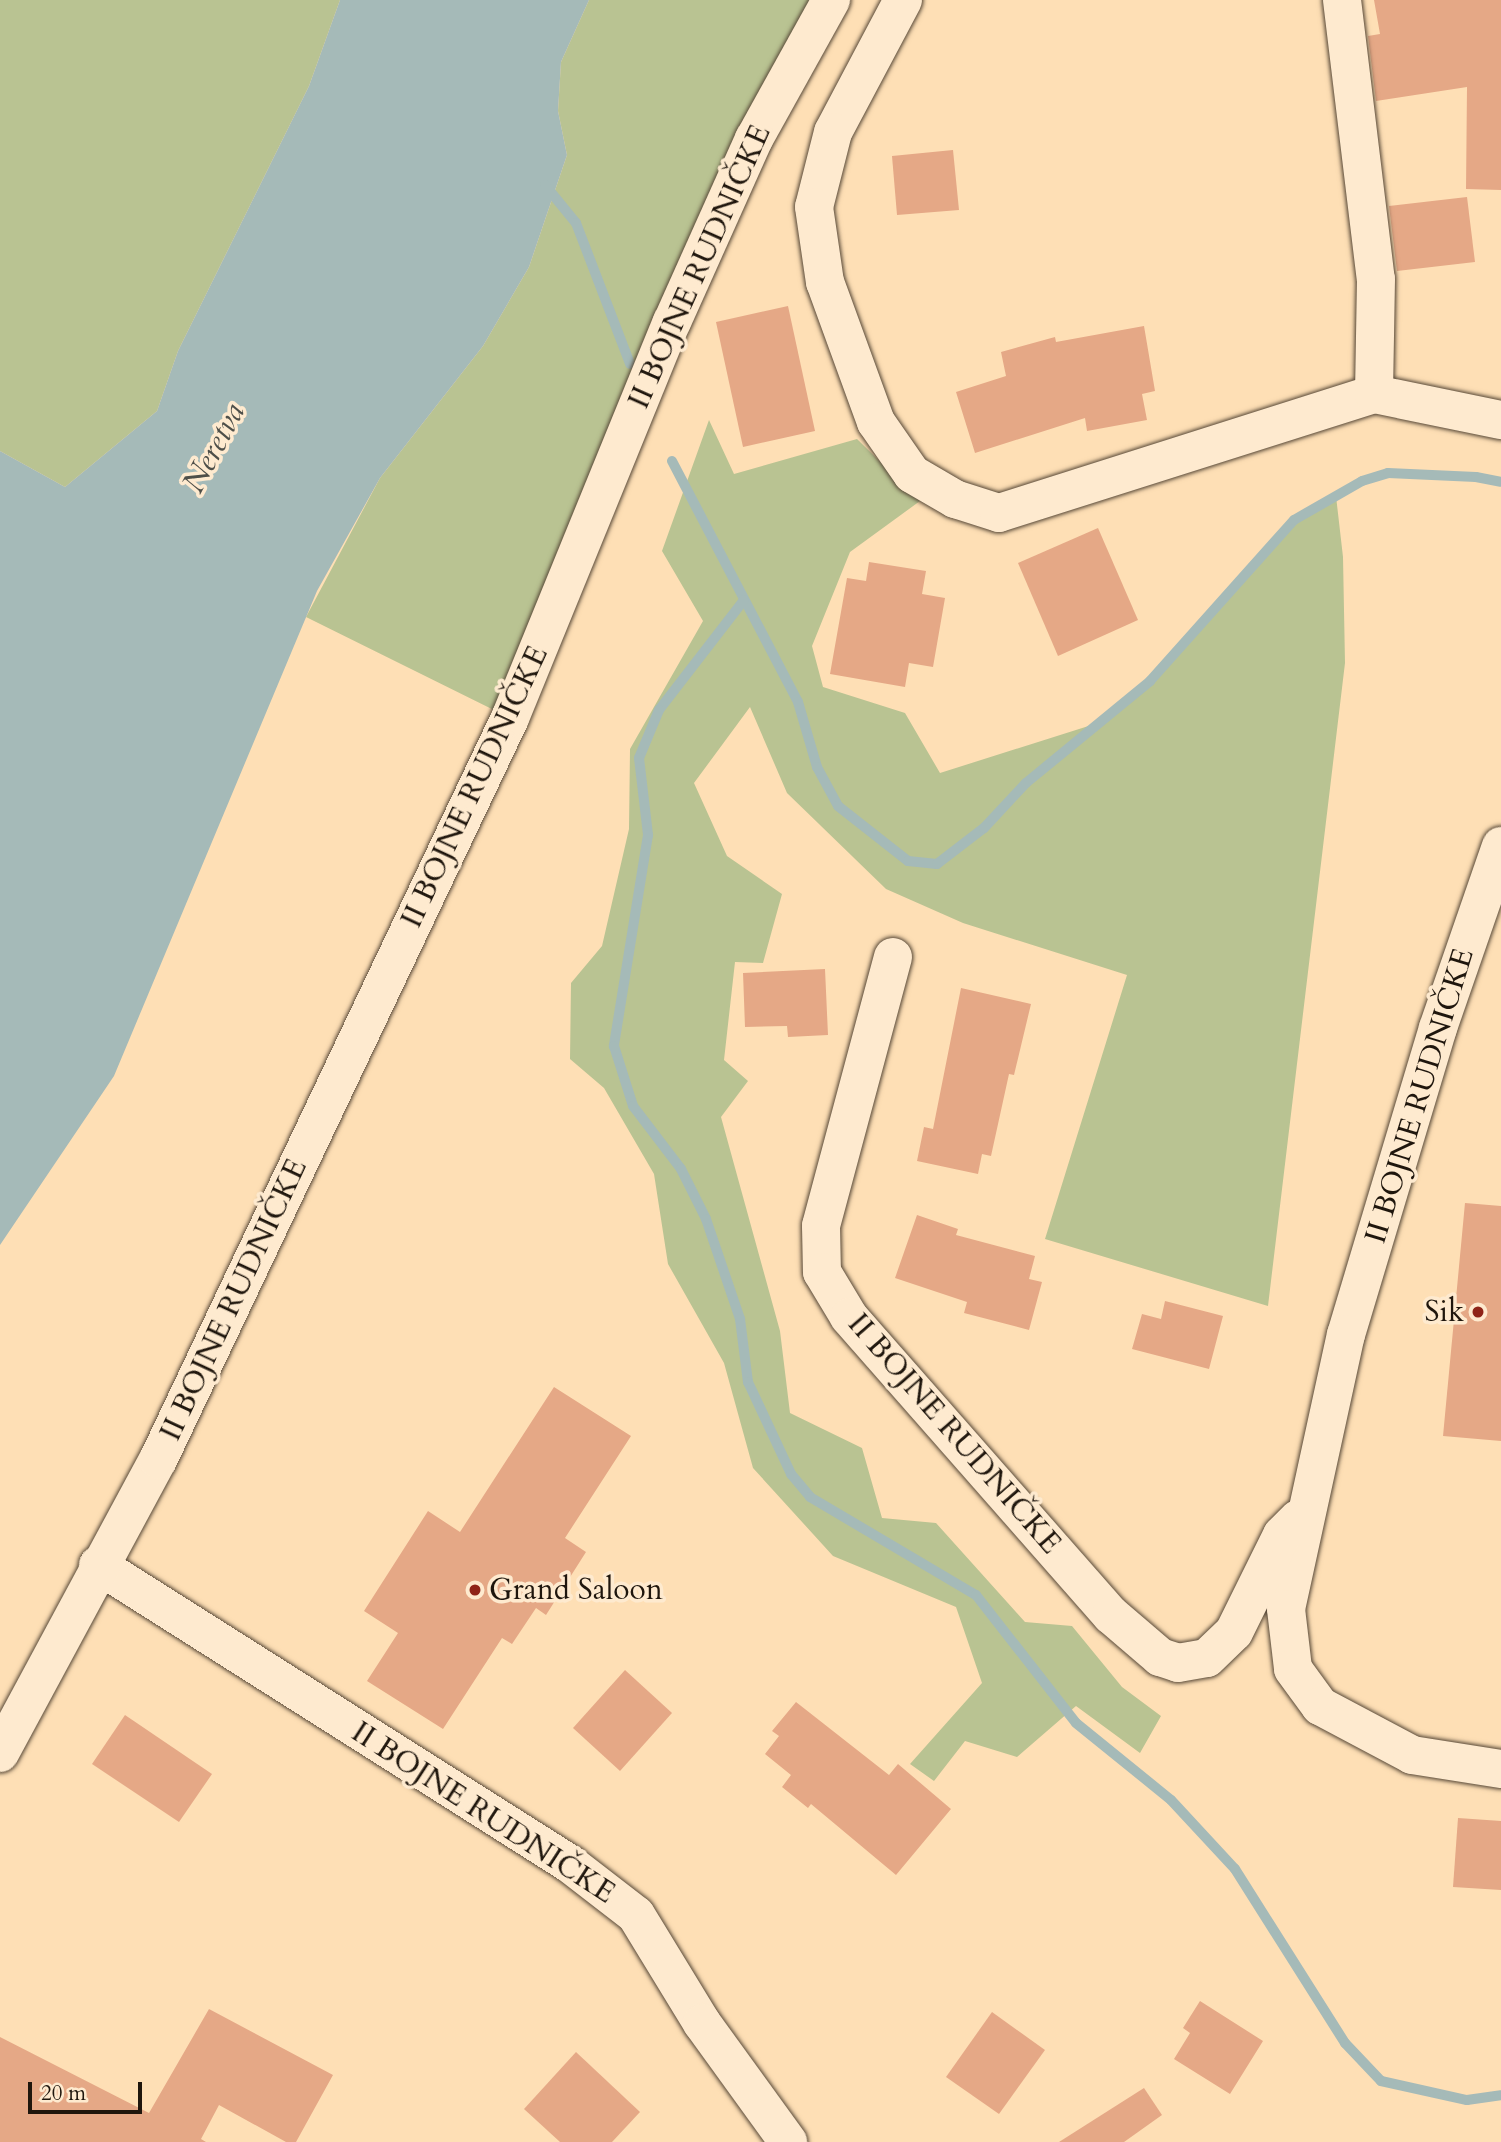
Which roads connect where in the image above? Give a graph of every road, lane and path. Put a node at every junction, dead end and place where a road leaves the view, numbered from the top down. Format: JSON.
{"nodes":[{"id":1,"x":831,"y":0,"type":"edge"},
{"id":2,"x":903,"y":0,"type":"edge"},
{"id":3,"x":1342,"y":0,"type":"edge"},
{"id":4,"x":1374,"y":394,"type":"junction"},
{"id":5,"x":1501,"y":420,"type":"edge"},
{"id":6,"x":1501,"y":846,"type":"edge"},
{"id":7,"x":893,"y":957,"type":"dead end"},
{"id":8,"x":1308,"y":1513,"type":"junction"},
{"id":9,"x":98,"y":1565,"type":"junction"},
{"id":10,"x":0,"y":1753,"type":"edge"},
{"id":11,"x":1501,"y":1769,"type":"edge"},
{"id":12,"x":788,"y":2142,"type":"edge"}],
"edges":[{"from":1,"to":9,"type":"street","name":"II BOJNE RUDNIČKE"},
{"from":2,"to":4,"type":"street"},
{"from":3,"to":4,"type":"street"},
{"from":4,"to":5,"type":"street"},
{"from":6,"to":8,"type":"street","name":"II BOJNE RUDNIČKE"},
{"from":7,"to":8,"type":"street","name":"II BOJNE RUDNIČKE"},
{"from":8,"to":11,"type":"street","name":"II BOJNE RUDNIČKE"},
{"from":9,"to":10,"type":"street","name":"II BOJNE RUDNIČKE"},
{"from":9,"to":12,"type":"street","name":"II BOJNE RUDNIČKE"}]}
